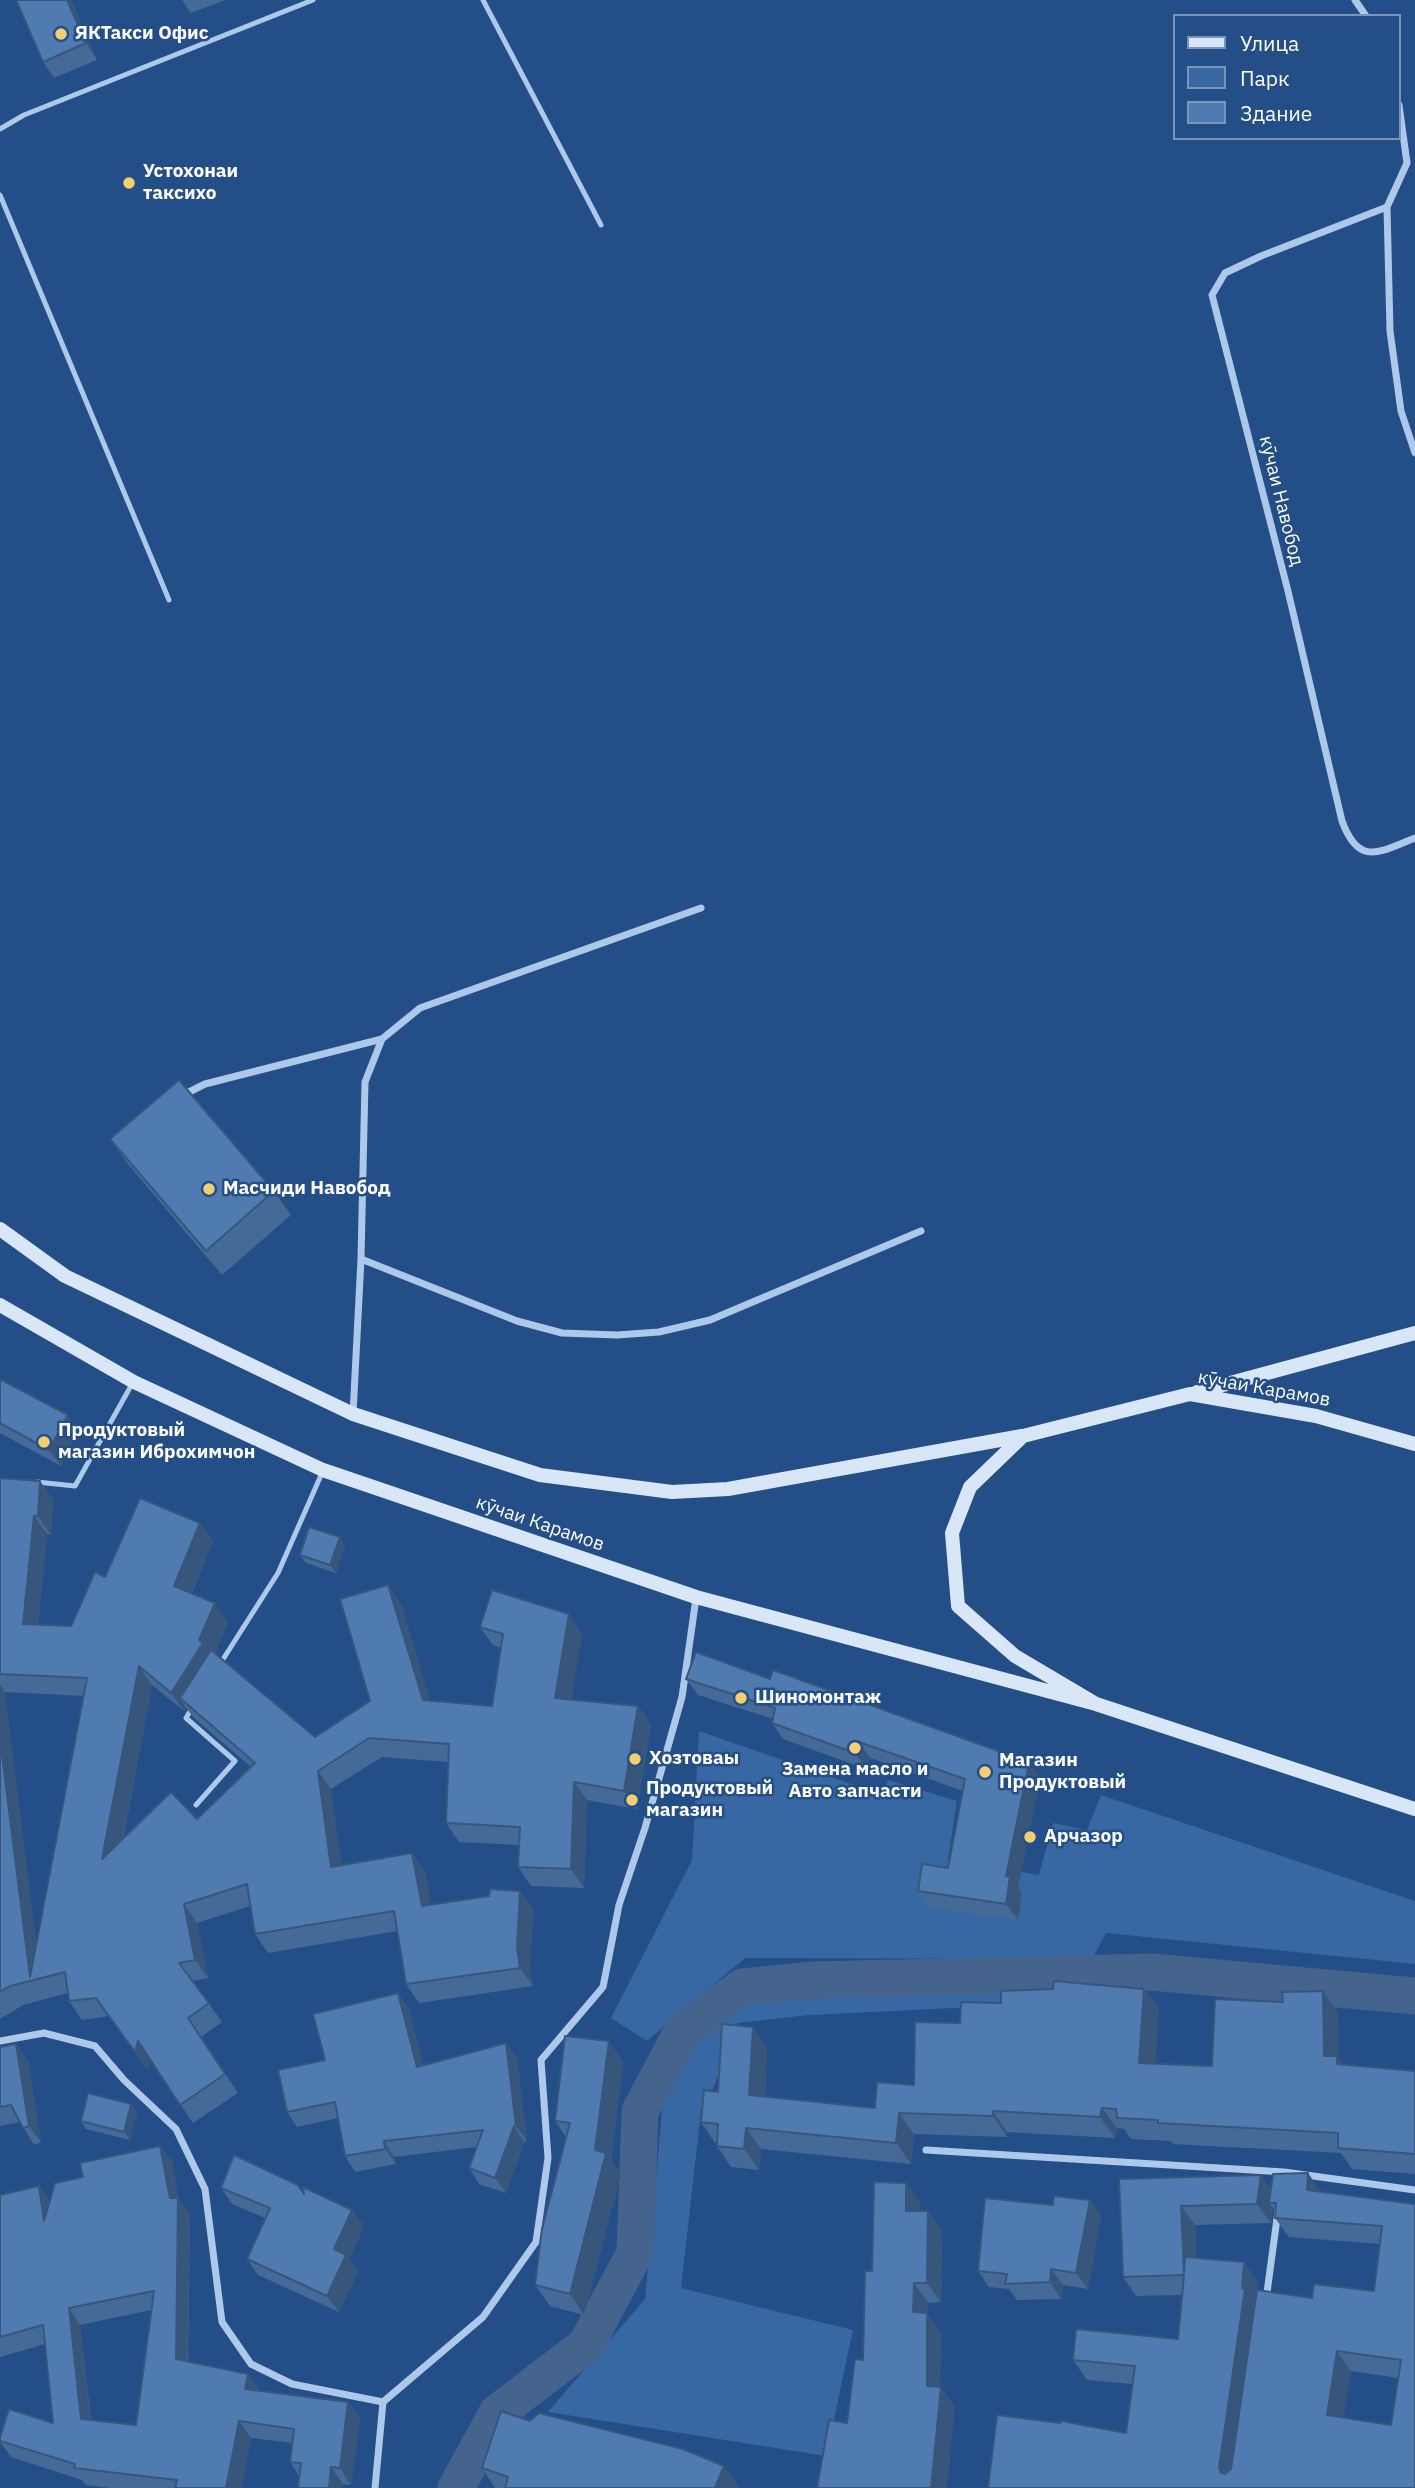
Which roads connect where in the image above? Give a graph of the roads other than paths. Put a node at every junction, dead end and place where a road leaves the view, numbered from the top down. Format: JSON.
{"nodes":[{"id":1,"x":313,"y":0,"type":"edge"},
{"id":2,"x":483,"y":0,"type":"edge"},
{"id":3,"x":1401,"y":120,"type":"edge"},
{"id":4,"x":0,"y":126,"type":"edge"},
{"id":5,"x":0,"y":195,"type":"edge"},
{"id":6,"x":1387,"y":207,"type":"junction"},
{"id":7,"x":601,"y":225,"type":"dead end"},
{"id":8,"x":1415,"y":453,"type":"edge"},
{"id":9,"x":169,"y":600,"type":"dead end"},
{"id":10,"x":1415,"y":838,"type":"edge"},
{"id":11,"x":701,"y":908,"type":"dead end"},
{"id":12,"x":382,"y":1039,"type":"junction"},
{"id":13,"x":176,"y":1098,"type":"edge"},
{"id":14,"x":0,"y":1229,"type":"edge"},
{"id":15,"x":921,"y":1231,"type":"dead end"},
{"id":16,"x":361,"y":1259,"type":"junction"},
{"id":17,"x":0,"y":1306,"type":"edge"},
{"id":18,"x":1415,"y":1333,"type":"edge"},
{"id":19,"x":134,"y":1382,"type":"junction"},
{"id":20,"x":1190,"y":1394,"type":"junction"},
{"id":21,"x":353,"y":1414,"type":"junction"},
{"id":22,"x":1024,"y":1436,"type":"junction"},
{"id":23,"x":1415,"y":1444,"type":"edge"},
{"id":24,"x":323,"y":1470,"type":"junction"},
{"id":25,"x":25,"y":1481,"type":"edge"},
{"id":26,"x":696,"y":1597,"type":"junction"},
{"id":27,"x":214,"y":1673,"type":"edge"},
{"id":28,"x":1096,"y":1704,"type":"junction"},
{"id":29,"x":193,"y":1706,"type":"edge"},
{"id":30,"x":196,"y":1805,"type":"dead end"},
{"id":31,"x":1415,"y":1809,"type":"edge"},
{"id":32,"x":0,"y":2041,"type":"edge"},
{"id":33,"x":926,"y":2150,"type":"dead end"},
{"id":34,"x":1284,"y":2172,"type":"junction"},
{"id":35,"x":1282,"y":2186,"type":"edge"},
{"id":36,"x":1415,"y":2190,"type":"edge"},
{"id":37,"x":1280,"y":2200,"type":"edge"},
{"id":38,"x":1264,"y":2309,"type":"edge"},
{"id":39,"x":383,"y":2402,"type":"junction"},
{"id":40,"x":375,"y":2488,"type":"edge"}],
"edges":[{"from":1,"to":4,"type":"lane"},
{"from":2,"to":7,"type":"lane"},
{"from":3,"to":6,"type":"street"},
{"from":5,"to":9,"type":"lane"},
{"from":6,"to":8,"type":"street"},
{"from":6,"to":10,"type":"street","name":"кӯчаи Навобод"},
{"from":11,"to":12,"type":"street"},
{"from":12,"to":13,"type":"street"},
{"from":12,"to":16,"type":"street"},
{"from":14,"to":21,"type":"main road","name":"кӯчаи Карамов"},
{"from":15,"to":16,"type":"street"},
{"from":16,"to":21,"type":"street"},
{"from":17,"to":19,"type":"main road","name":"кӯчаи Карамов"},
{"from":18,"to":20,"type":"main road"},
{"from":19,"to":24,"type":"main road","name":"кӯчаи Карамов"},
{"from":19,"to":25,"type":"lane"},
{"from":20,"to":22,"type":"main road","name":"кӯчаи Карамов"},
{"from":20,"to":23,"type":"main road","name":"кӯчаи Карамов"},
{"from":21,"to":22,"type":"main road","name":"кӯчаи Карамов"},
{"from":22,"to":28,"type":"main road","name":"кӯчаи Карамов"},
{"from":24,"to":26,"type":"main road","name":"кӯчаи Карамов"},
{"from":24,"to":27,"type":"lane"},
{"from":26,"to":28,"type":"main road","name":"кӯчаи Карамов"},
{"from":26,"to":39,"type":"street"},
{"from":28,"to":31,"type":"main road","name":"кӯчаи Карамов"},
{"from":29,"to":30,"type":"lane"},
{"from":32,"to":39,"type":"street"},
{"from":33,"to":34,"type":"street"},
{"from":34,"to":35,"type":"street"},
{"from":34,"to":36,"type":"street"},
{"from":37,"to":38,"type":"street"},
{"from":39,"to":40,"type":"street"}]}
